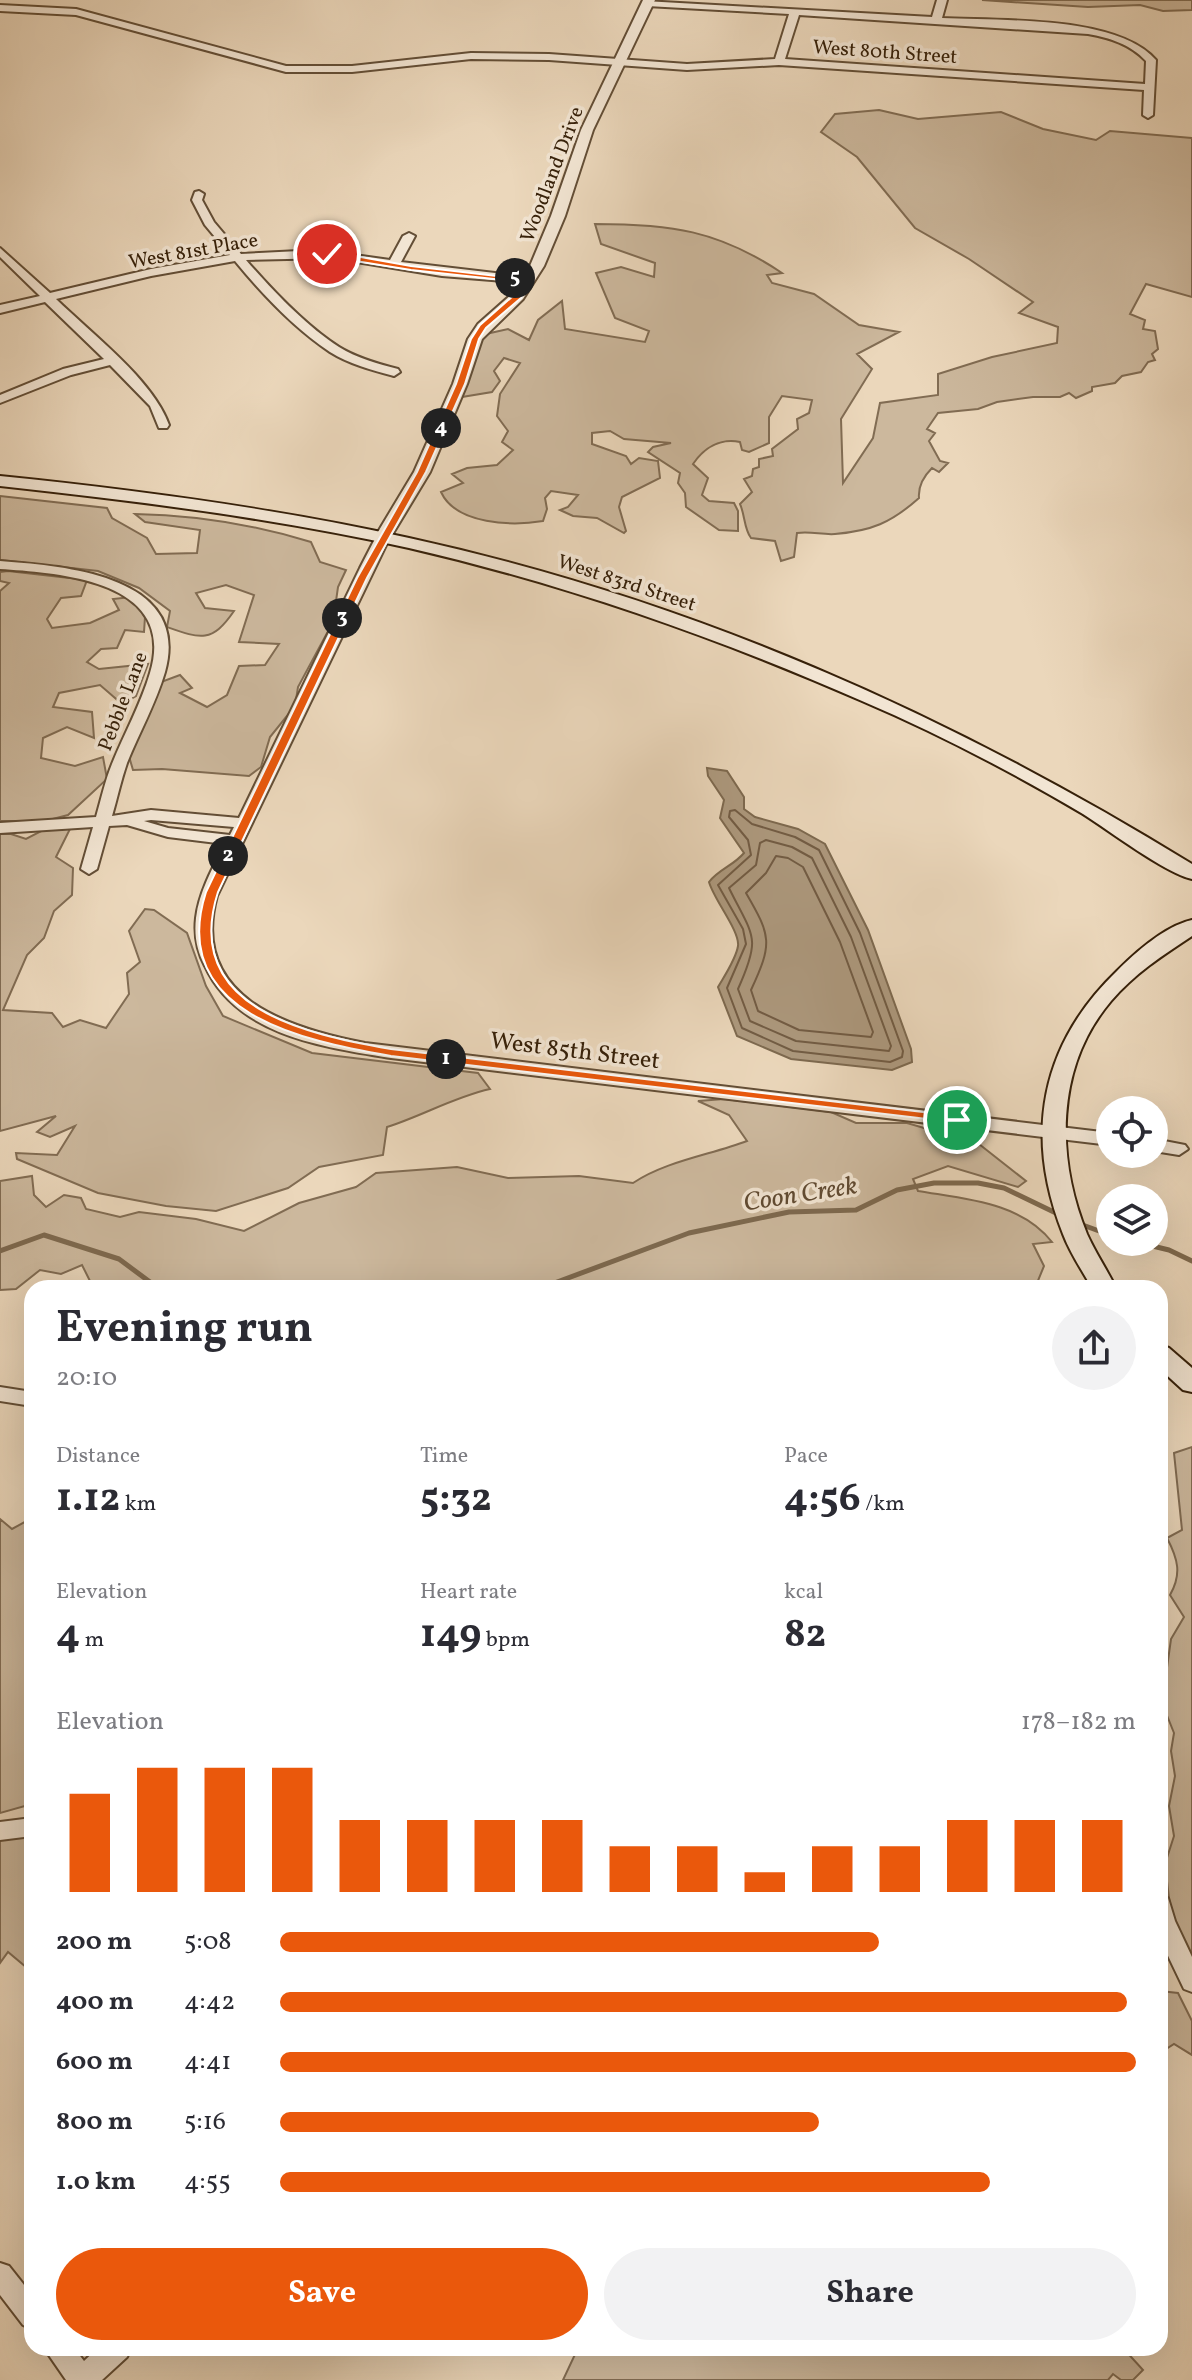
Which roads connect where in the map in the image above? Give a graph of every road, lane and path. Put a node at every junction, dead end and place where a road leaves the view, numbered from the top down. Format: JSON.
{"nodes":[{"id":1,"x":942,"y":0,"type":"edge"},
{"id":2,"x":648,"y":1,"type":"edge"},
{"id":3,"x":0,"y":8,"type":"edge"},
{"id":4,"x":795,"y":12,"type":"junction"},
{"id":5,"x":936,"y":21,"type":"junction"},
{"id":6,"x":619,"y":62,"type":"junction"},
{"id":7,"x":779,"y":62,"type":"junction"},
{"id":8,"x":1149,"y":87,"type":"junction"},
{"id":9,"x":1148,"y":115,"type":"dead end"},
{"id":10,"x":199,"y":194,"type":"dead end"},
{"id":11,"x":409,"y":236,"type":"dead end"},
{"id":12,"x":0,"y":251,"type":"edge"},
{"id":13,"x":239,"y":259,"type":"junction"},
{"id":14,"x":394,"y":264,"type":"junction"},
{"id":15,"x":528,"y":280,"type":"junction"},
{"id":16,"x":47,"y":298,"type":"junction"},
{"id":17,"x":0,"y":309,"type":"edge"},
{"id":18,"x":115,"y":360,"type":"junction"},
{"id":19,"x":394,"y":372,"type":"dead end"},
{"id":20,"x":0,"y":399,"type":"edge"},
{"id":21,"x":163,"y":425,"type":"dead end"},
{"id":22,"x":0,"y":481,"type":"edge"},
{"id":23,"x":383,"y":537,"type":"junction"},
{"id":24,"x":0,"y":565,"type":"edge"},
{"id":25,"x":129,"y":820,"type":"junction"},
{"id":26,"x":104,"y":822,"type":"junction"},
{"id":27,"x":244,"y":823,"type":"junction"},
{"id":28,"x":0,"y":828,"type":"edge"},
{"id":29,"x":236,"y":840,"type":"junction"},
{"id":30,"x":89,"y":869,"type":"dead end"},
{"id":31,"x":1192,"y":873,"type":"edge"},
{"id":32,"x":1192,"y":926,"type":"edge"},
{"id":33,"x":1051,"y":1132,"type":"junction"},
{"id":34,"x":1096,"y":1137,"type":"edge"},
{"id":35,"x":1168,"y":1147,"type":"edge"},
{"id":36,"x":1179,"y":1149,"type":"dead end"},
{"id":37,"x":1098,"y":1279,"type":"edge"},
{"id":38,"x":1168,"y":1361,"type":"edge"},
{"id":39,"x":1192,"y":1383,"type":"edge"},
{"id":40,"x":0,"y":1394,"type":"edge"},
{"id":41,"x":24,"y":1398,"type":"edge"},
{"id":42,"x":24,"y":1828,"type":"edge"},
{"id":43,"x":0,"y":1831,"type":"edge"},
{"id":44,"x":1168,"y":1935,"type":"edge"},
{"id":45,"x":1192,"y":1982,"type":"edge"},
{"id":46,"x":0,"y":2275,"type":"edge"},
{"id":47,"x":24,"y":2306,"type":"edge"},
{"id":48,"x":63,"y":2356,"type":"edge"},
{"id":49,"x":109,"y":2356,"type":"edge"},
{"id":50,"x":82,"y":2380,"type":"edge"}],
"edges":[{"from":1,"to":5,"type":"street"},
{"from":2,"to":4,"type":"street"},
{"from":2,"to":6,"type":"street","name":"Woodland Drive"},
{"from":3,"to":6,"type":"street","name":"West 80th Street"},
{"from":4,"to":5,"type":"street"},
{"from":4,"to":7,"type":"street"},
{"from":5,"to":8,"type":"street"},
{"from":6,"to":7,"type":"street","name":"West 80th Street"},
{"from":6,"to":15,"type":"street","name":"Woodland Drive"},
{"from":7,"to":8,"type":"street","name":"West 80th Street"},
{"from":8,"to":9,"type":"street"},
{"from":10,"to":13,"type":"street"},
{"from":11,"to":14,"type":"street"},
{"from":12,"to":16,"type":"street"},
{"from":13,"to":14,"type":"street","name":"West 81st Place"},
{"from":13,"to":16,"type":"street","name":"West 81st Place"},
{"from":13,"to":19,"type":"street"},
{"from":14,"to":15,"type":"street","name":"West 81st Place"},
{"from":15,"to":23,"type":"street","name":"Woodland Drive"},
{"from":16,"to":17,"type":"street","name":"West 81st Place"},
{"from":16,"to":18,"type":"street"},
{"from":18,"to":20,"type":"street"},
{"from":18,"to":21,"type":"street"},
{"from":22,"to":23,"type":"main road","name":"West 83rd Street"},
{"from":23,"to":27,"type":"street","name":"Woodland Drive"},
{"from":23,"to":31,"type":"main road","name":"West 83rd Street"},
{"from":24,"to":26,"type":"street","name":"Pebble Lane"},
{"from":25,"to":26,"type":"street"},
{"from":25,"to":27,"type":"street"},
{"from":25,"to":29,"type":"street"},
{"from":26,"to":28,"type":"street"},
{"from":26,"to":30,"type":"street","name":"Pebble Lane"},
{"from":27,"to":29,"type":"street","name":"West 85th Street"},
{"from":29,"to":33,"type":"street","name":"West 85th Street"},
{"from":32,"to":33,"type":"main road"},
{"from":33,"to":34,"type":"street","name":"West 85th Street"},
{"from":33,"to":37,"type":"main road"},
{"from":35,"to":36,"type":"street"},
{"from":38,"to":39,"type":"main road"},
{"from":40,"to":41,"type":"street"},
{"from":42,"to":43,"type":"street"},
{"from":44,"to":45,"type":"street"},
{"from":46,"to":47,"type":"street"},
{"from":48,"to":50,"type":"street"},
{"from":49,"to":50,"type":"street"}]}
